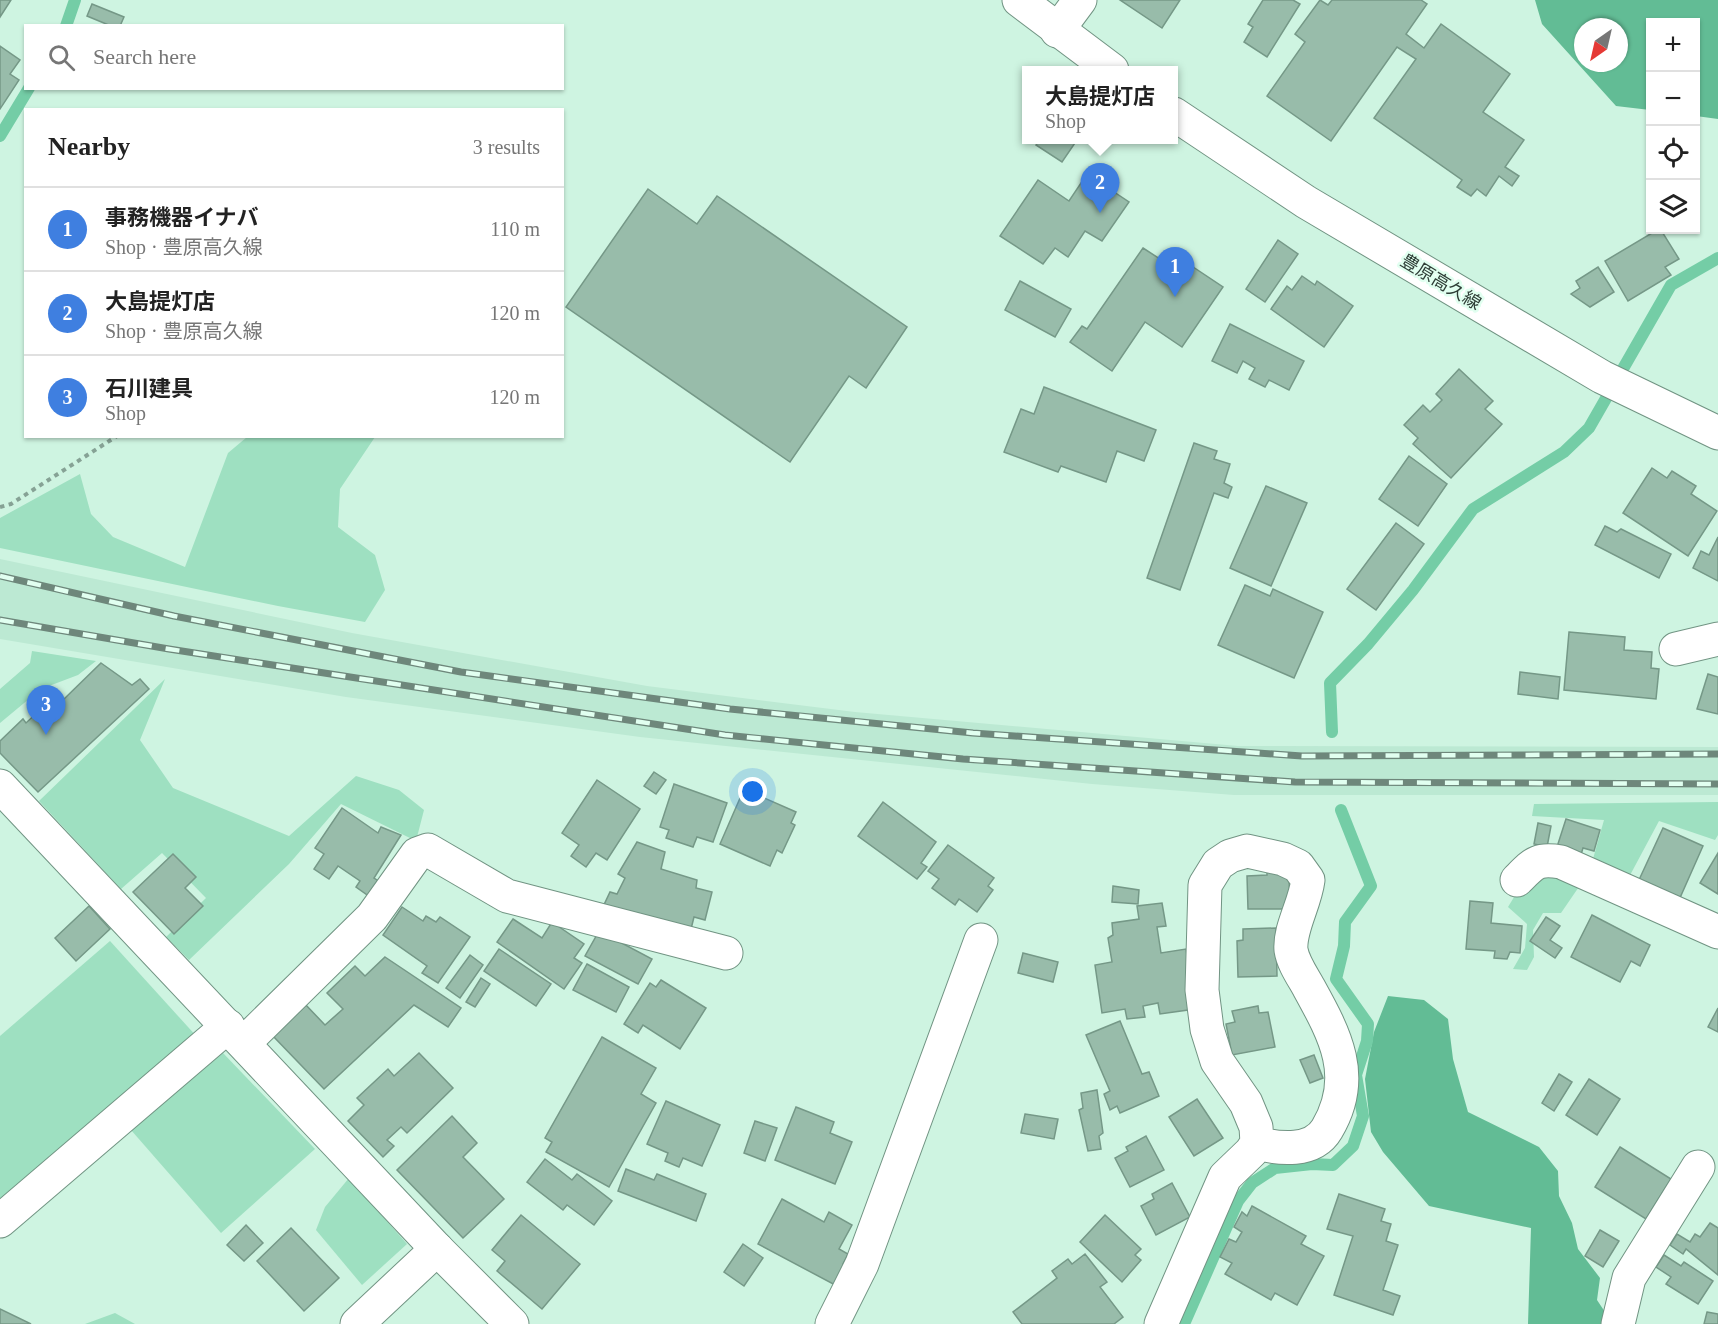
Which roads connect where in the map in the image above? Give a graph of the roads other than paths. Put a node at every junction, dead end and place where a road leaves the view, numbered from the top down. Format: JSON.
{"nodes":[{"id":1,"x":1019,"y":0,"type":"edge"},
{"id":2,"x":1080,"y":0,"type":"edge"},
{"id":3,"x":1057,"y":31,"type":"junction"},
{"id":4,"x":1106,"y":66,"type":"edge"},
{"id":5,"x":1178,"y":117,"type":"edge"},
{"id":6,"x":1718,"y":433,"type":"edge"},
{"id":7,"x":1718,"y":639,"type":"edge"},
{"id":8,"x":1676,"y":649,"type":"dead end"},
{"id":9,"x":0,"y":786,"type":"edge"},
{"id":10,"x":1517,"y":880,"type":"dead end"},
{"id":11,"x":1718,"y":932,"type":"edge"},
{"id":12,"x":981,"y":940,"type":"dead end"},
{"id":13,"x":726,"y":953,"type":"dead end"},
{"id":14,"x":236,"y":1035,"type":"junction"},
{"id":15,"x":1257,"y":1143,"type":"junction"},
{"id":16,"x":1698,"y":1167,"type":"dead end"},
{"id":17,"x":0,"y":1221,"type":"edge"},
{"id":18,"x":437,"y":1249,"type":"junction"},
{"id":19,"x":357,"y":1324,"type":"edge"},
{"id":20,"x":512,"y":1324,"type":"edge"},
{"id":21,"x":832,"y":1324,"type":"edge"},
{"id":22,"x":1161,"y":1324,"type":"edge"},
{"id":23,"x":1618,"y":1324,"type":"edge"}],
"edges":[{"from":1,"to":3,"type":"main road"},
{"from":2,"to":3,"type":"main road"},
{"from":3,"to":4,"type":"main road"},
{"from":5,"to":6,"type":"main road","name":"豊原高久線"},
{"from":7,"to":8,"type":"main road"},
{"from":9,"to":14,"type":"main road"},
{"from":10,"to":11,"type":"main road"},
{"from":12,"to":21,"type":"main road"},
{"from":13,"to":14,"type":"main road"},
{"from":14,"to":17,"type":"main road"},
{"from":14,"to":18,"type":"main road"},
{"from":15,"to":15,"type":"main road"},
{"from":15,"to":22,"type":"main road"},
{"from":16,"to":23,"type":"main road"},
{"from":18,"to":19,"type":"main road"},
{"from":18,"to":20,"type":"main road"}]}
